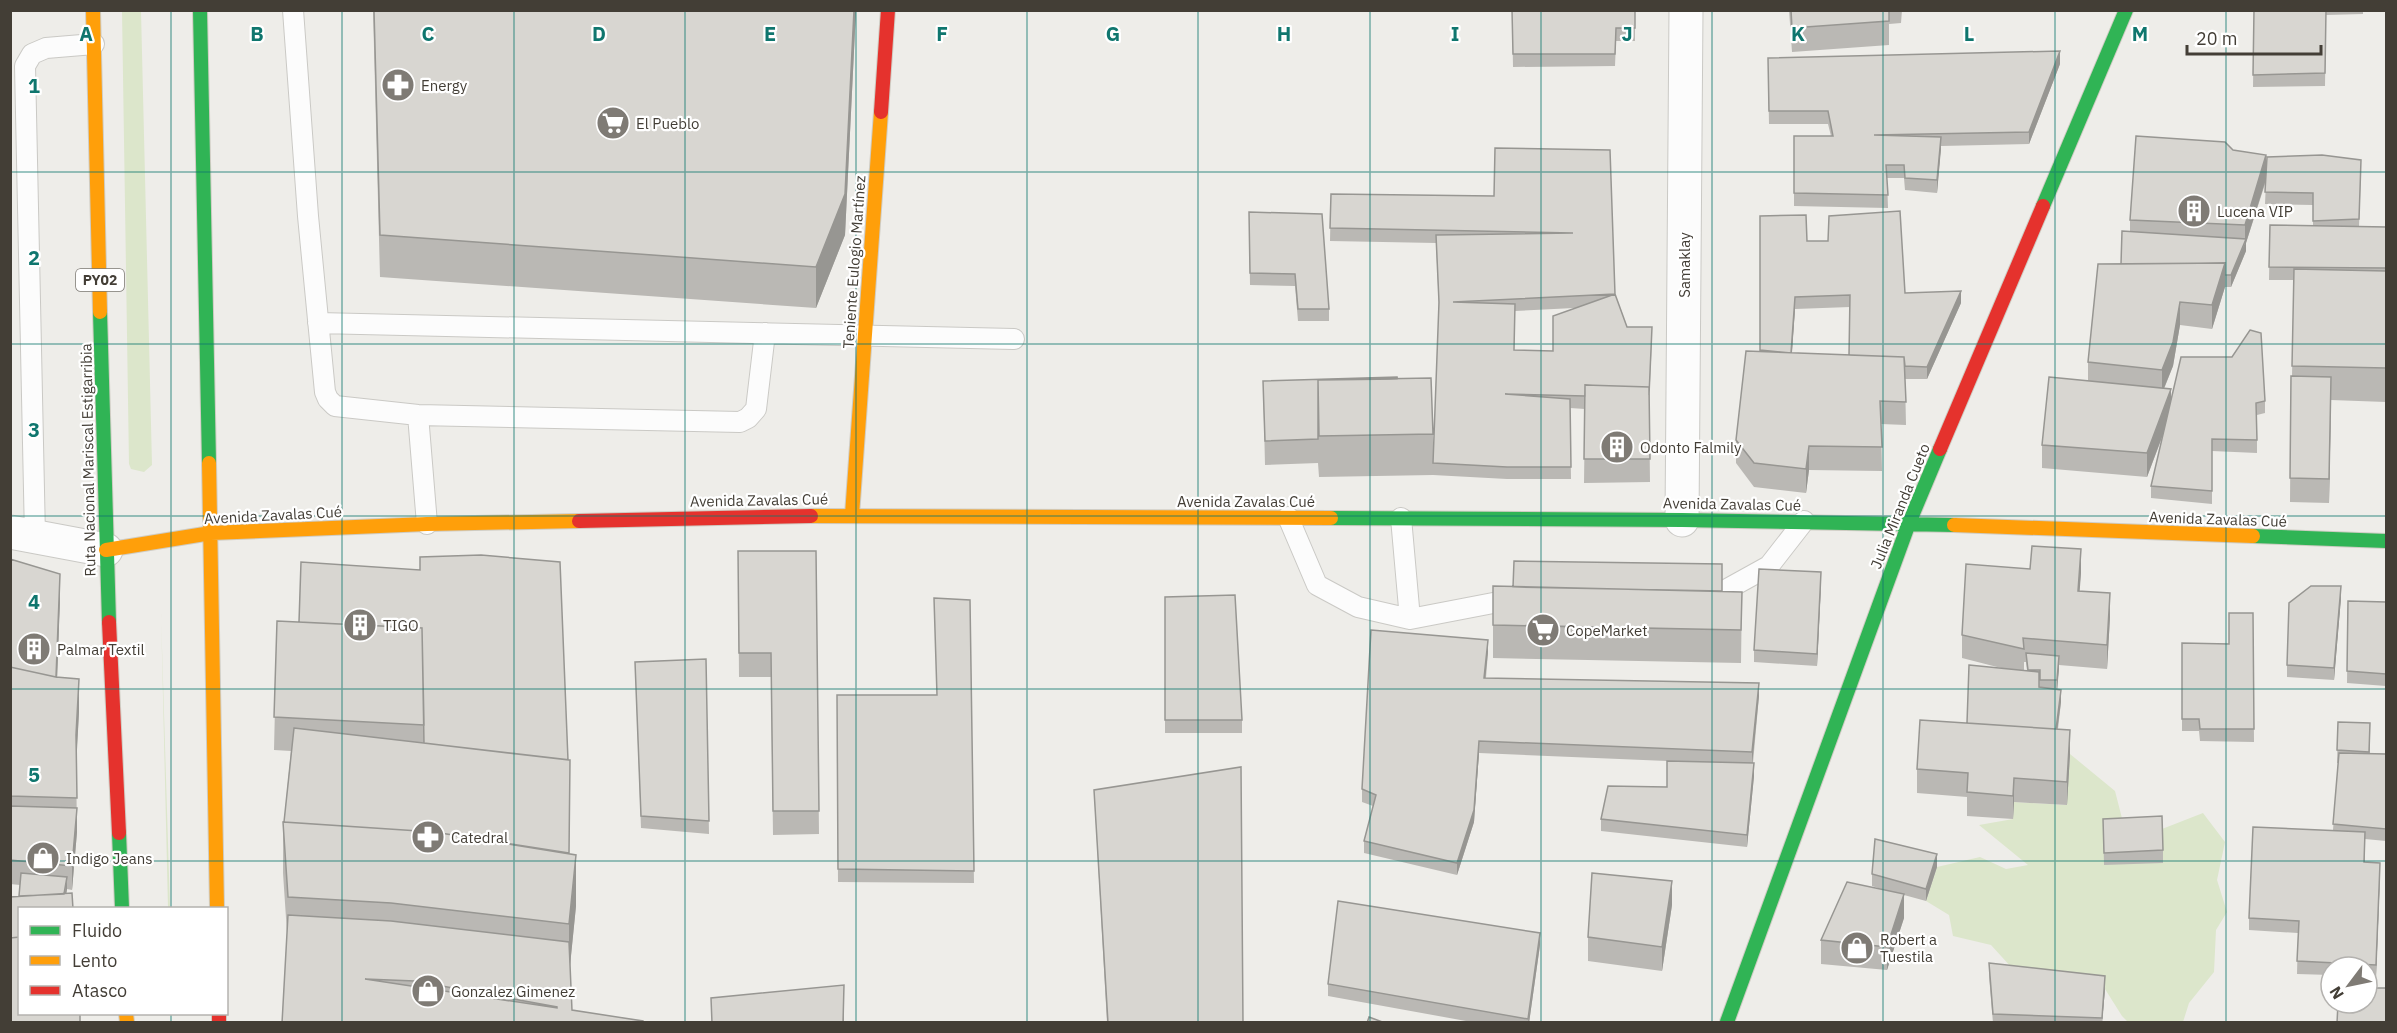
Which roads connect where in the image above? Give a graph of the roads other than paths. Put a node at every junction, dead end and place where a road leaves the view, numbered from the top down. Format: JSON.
{"nodes":[{"id":1,"x":93,"y":10,"type":"edge"},
{"id":2,"x":200,"y":10,"type":"edge"},
{"id":3,"x":293,"y":10,"type":"edge"},
{"id":4,"x":888,"y":10,"type":"edge"},
{"id":5,"x":1686,"y":10,"type":"edge"},
{"id":6,"x":2126,"y":10,"type":"edge"},
{"id":7,"x":94,"y":44,"type":"junction"},
{"id":8,"x":18,"y":64,"type":"edge"},
{"id":9,"x":318,"y":323,"type":"junction"},
{"id":10,"x":765,"y":333,"type":"junction"},
{"id":11,"x":865,"y":334,"type":"junction"},
{"id":12,"x":1014,"y":339,"type":"dead end"},
{"id":13,"x":418,"y":415,"type":"junction"},
{"id":14,"x":852,"y":515,"type":"junction"},
{"id":15,"x":1288,"y":517,"type":"junction"},
{"id":16,"x":1401,"y":518,"type":"junction"},
{"id":17,"x":1682,"y":519,"type":"junction"},
{"id":18,"x":1804,"y":521,"type":"junction"},
{"id":19,"x":1909,"y":523,"type":"junction"},
{"id":20,"x":428,"y":524,"type":"junction"},
{"id":21,"x":211,"y":533,"type":"junction"},
{"id":22,"x":23,"y":535,"type":"edge"},
{"id":23,"x":2386,"y":542,"type":"edge"},
{"id":24,"x":106,"y":550,"type":"junction"},
{"id":25,"x":1722,"y":592,"type":"edge"},
{"id":26,"x":1514,"y":599,"type":"edge"},
{"id":27,"x":1410,"y":619,"type":"junction"},
{"id":28,"x":122,"y":907,"type":"edge"},
{"id":29,"x":217,"y":907,"type":"edge"},
{"id":30,"x":1727,"y":1023,"type":"edge"}],
"edges":[{"from":1,"to":7,"type":"main road","name":"Ruta Nacional Mariscal Estigarribia","number":"PY02"},
{"from":2,"to":21,"type":"main road"},
{"from":3,"to":9,"type":"lane"},
{"from":4,"to":11,"type":"main road","name":"Teniente Eulogio Martínez"},
{"from":5,"to":17,"type":"street","name":"Samaklay"},
{"from":6,"to":19,"type":"main road","name":"Julia Miranda Cueto"},
{"from":7,"to":8,"type":"lane"},
{"from":7,"to":24,"type":"main road","name":"Ruta Nacional Mariscal Estigarribia","number":"PY02"},
{"from":8,"to":22,"type":"lane"},
{"from":9,"to":10,"type":"lane"},
{"from":9,"to":13,"type":"lane"},
{"from":10,"to":11,"type":"lane"},
{"from":10,"to":13,"type":"lane"},
{"from":11,"to":12,"type":"lane"},
{"from":11,"to":14,"type":"main road","name":"Teniente Eulogio Martínez"},
{"from":13,"to":20,"type":"lane"},
{"from":14,"to":15,"type":"main road","name":"Avenida Zavalas Cué"},
{"from":14,"to":20,"type":"main road","name":"Avenida Zavalas Cué"},
{"from":15,"to":16,"type":"main road","name":"Avenida Zavalas Cué"},
{"from":15,"to":27,"type":"lane"},
{"from":16,"to":17,"type":"main road","name":"Avenida Zavalas Cué"},
{"from":16,"to":27,"type":"lane"},
{"from":17,"to":18,"type":"main road","name":"Avenida Zavalas Cué"},
{"from":18,"to":19,"type":"main road","name":"Avenida Zavalas Cué"},
{"from":18,"to":25,"type":"lane"},
{"from":19,"to":23,"type":"main road","name":"Avenida Zavalas Cué"},
{"from":19,"to":30,"type":"main road","name":"Julia Miranda Cueto"},
{"from":20,"to":21,"type":"main road","name":"Avenida Zavalas Cué"},
{"from":21,"to":24,"type":"main road","name":"Avenida Zavalas Cué"},
{"from":21,"to":29,"type":"main road"},
{"from":22,"to":24,"type":"street"},
{"from":24,"to":28,"type":"main road","name":"Ruta Nacional Mariscal Estigarribia","number":"PY02"},
{"from":26,"to":27,"type":"lane"}]}
